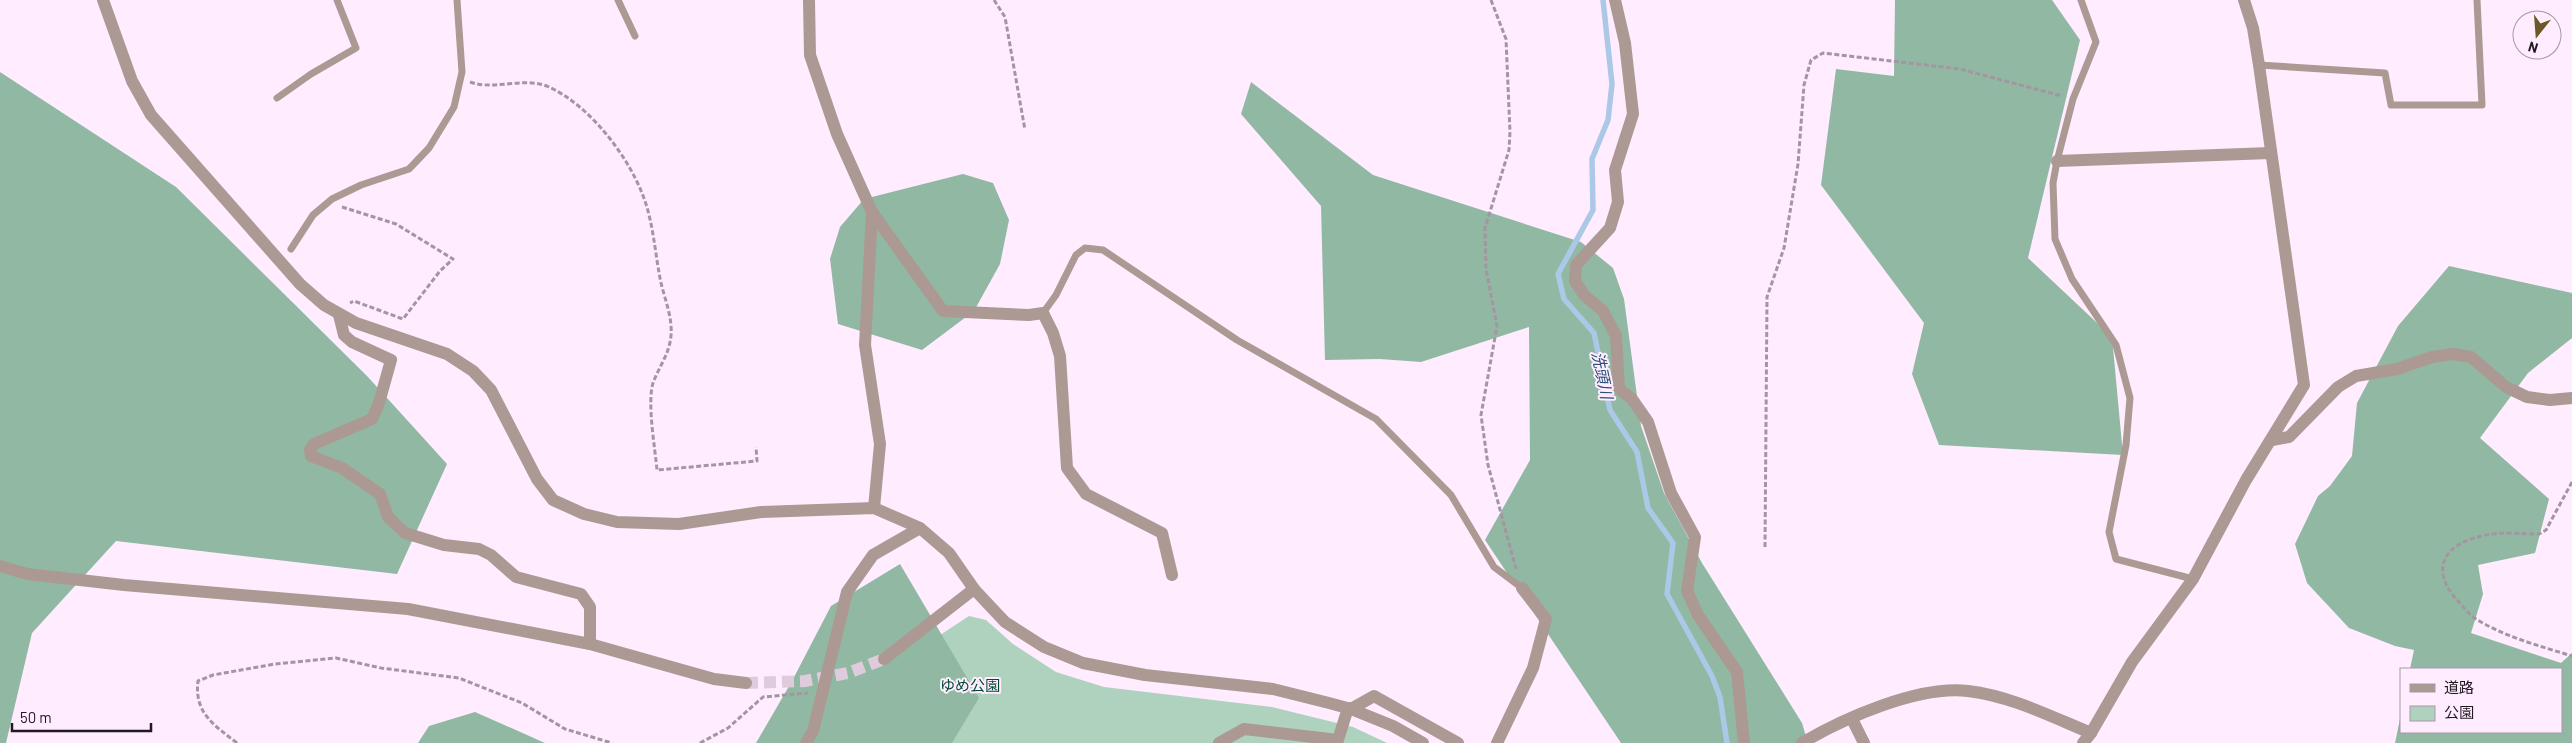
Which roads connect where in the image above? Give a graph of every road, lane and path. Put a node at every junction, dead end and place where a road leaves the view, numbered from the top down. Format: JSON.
{"nodes":[{"id":1,"x":103,"y":0,"type":"edge"},
{"id":2,"x":337,"y":0,"type":"edge"},
{"id":3,"x":457,"y":0,"type":"edge"},
{"id":4,"x":618,"y":0,"type":"edge"},
{"id":5,"x":809,"y":0,"type":"edge"},
{"id":6,"x":994,"y":0,"type":"edge"},
{"id":7,"x":1491,"y":0,"type":"edge"},
{"id":8,"x":1615,"y":0,"type":"edge"},
{"id":9,"x":2081,"y":0,"type":"edge"},
{"id":10,"x":2244,"y":0,"type":"edge"},
{"id":11,"x":2477,"y":0,"type":"edge"},
{"id":12,"x":635,"y":36,"type":"dead end"},
{"id":13,"x":2259,"y":65,"type":"junction"},
{"id":14,"x":460,"y":79,"type":"junction"},
{"id":15,"x":277,"y":98,"type":"dead end"},
{"id":16,"x":2073,"y":99,"type":"junction"},
{"id":17,"x":1025,"y":130,"type":"dead end"},
{"id":18,"x":2270,"y":153,"type":"junction"},
{"id":19,"x":2057,"y":160,"type":"junction"},
{"id":20,"x":332,"y":199,"type":"junction"},
{"id":21,"x":872,"y":212,"type":"junction"},
{"id":22,"x":291,"y":249,"type":"dead end"},
{"id":23,"x":336,"y":313,"type":"junction"},
{"id":24,"x":1043,"y":313,"type":"junction"},
{"id":25,"x":2572,"y":398,"type":"edge"},
{"id":26,"x":2272,"y":440,"type":"junction"},
{"id":27,"x":756,"y":447,"type":"dead end"},
{"id":28,"x":2572,"y":482,"type":"edge"},
{"id":29,"x":874,"y":508,"type":"junction"},
{"id":30,"x":920,"y":528,"type":"junction"},
{"id":31,"x":1766,"y":547,"type":"dead end"},
{"id":32,"x":0,"y":566,"type":"edge"},
{"id":33,"x":1172,"y":575,"type":"dead end"},
{"id":34,"x":2193,"y":579,"type":"junction"},
{"id":35,"x":1522,"y":588,"type":"junction"},
{"id":36,"x":974,"y":589,"type":"junction"},
{"id":37,"x":590,"y":644,"type":"junction"},
{"id":38,"x":2572,"y":656,"type":"edge"},
{"id":39,"x":884,"y":659,"type":"tunnel mouth"},
{"id":40,"x":746,"y":683,"type":"tunnel mouth"},
{"id":41,"x":824,"y":692,"type":"junction"},
{"id":42,"x":1350,"y":708,"type":"junction"},
{"id":43,"x":1852,"y":719,"type":"junction"},
{"id":44,"x":2087,"y":738,"type":"edge"},
{"id":45,"x":237,"y":743,"type":"edge"},
{"id":46,"x":612,"y":743,"type":"edge"},
{"id":47,"x":700,"y":743,"type":"edge"},
{"id":48,"x":806,"y":743,"type":"edge"},
{"id":49,"x":1220,"y":743,"type":"edge"},
{"id":50,"x":1423,"y":743,"type":"edge"},
{"id":51,"x":1458,"y":743,"type":"edge"},
{"id":52,"x":1497,"y":743,"type":"edge"},
{"id":53,"x":1744,"y":743,"type":"edge"},
{"id":54,"x":1802,"y":743,"type":"edge"},
{"id":55,"x":1864,"y":743,"type":"edge"}],
"edges":[{"from":1,"to":23,"type":"street"},
{"from":2,"to":15,"type":"lane"},
{"from":3,"to":14,"type":"lane"},
{"from":4,"to":12,"type":"lane"},
{"from":5,"to":21,"type":"street"},
{"from":6,"to":17,"type":"path"},
{"from":7,"to":35,"type":"path"},
{"from":8,"to":53,"type":"street"},
{"from":9,"to":16,"type":"lane"},
{"from":10,"to":13,"type":"street"},
{"from":11,"to":13,"type":"lane"},
{"from":13,"to":18,"type":"street"},
{"from":14,"to":20,"type":"lane"},
{"from":14,"to":27,"type":"path"},
{"from":16,"to":19,"type":"lane"},
{"from":16,"to":31,"type":"path"},
{"from":18,"to":19,"type":"street"},
{"from":18,"to":26,"type":"street"},
{"from":19,"to":34,"type":"lane"},
{"from":20,"to":22,"type":"lane"},
{"from":20,"to":23,"type":"path"},
{"from":21,"to":24,"type":"street"},
{"from":21,"to":29,"type":"street"},
{"from":23,"to":29,"type":"street"},
{"from":23,"to":37,"type":"street"},
{"from":24,"to":33,"type":"street"},
{"from":24,"to":35,"type":"lane"},
{"from":25,"to":26,"type":"street"},
{"from":26,"to":34,"type":"street"},
{"from":28,"to":38,"type":"path"},
{"from":29,"to":30,"type":"street"},
{"from":30,"to":36,"type":"street"},
{"from":30,"to":41,"type":"street"},
{"from":32,"to":37,"type":"street"},
{"from":34,"to":44,"type":"street"},
{"from":35,"to":52,"type":"street"},
{"from":36,"to":39,"type":"street"},
{"from":36,"to":42,"type":"street"},
{"from":37,"to":40,"type":"street"},
{"from":41,"to":47,"type":"path"},
{"from":41,"to":48,"type":"street"},
{"from":42,"to":49,"type":"street"},
{"from":42,"to":50,"type":"street"},
{"from":42,"to":51,"type":"street"},
{"from":43,"to":44,"type":"street"},
{"from":43,"to":54,"type":"street"},
{"from":43,"to":55,"type":"street"},
{"from":45,"to":46,"type":"path"}]}
